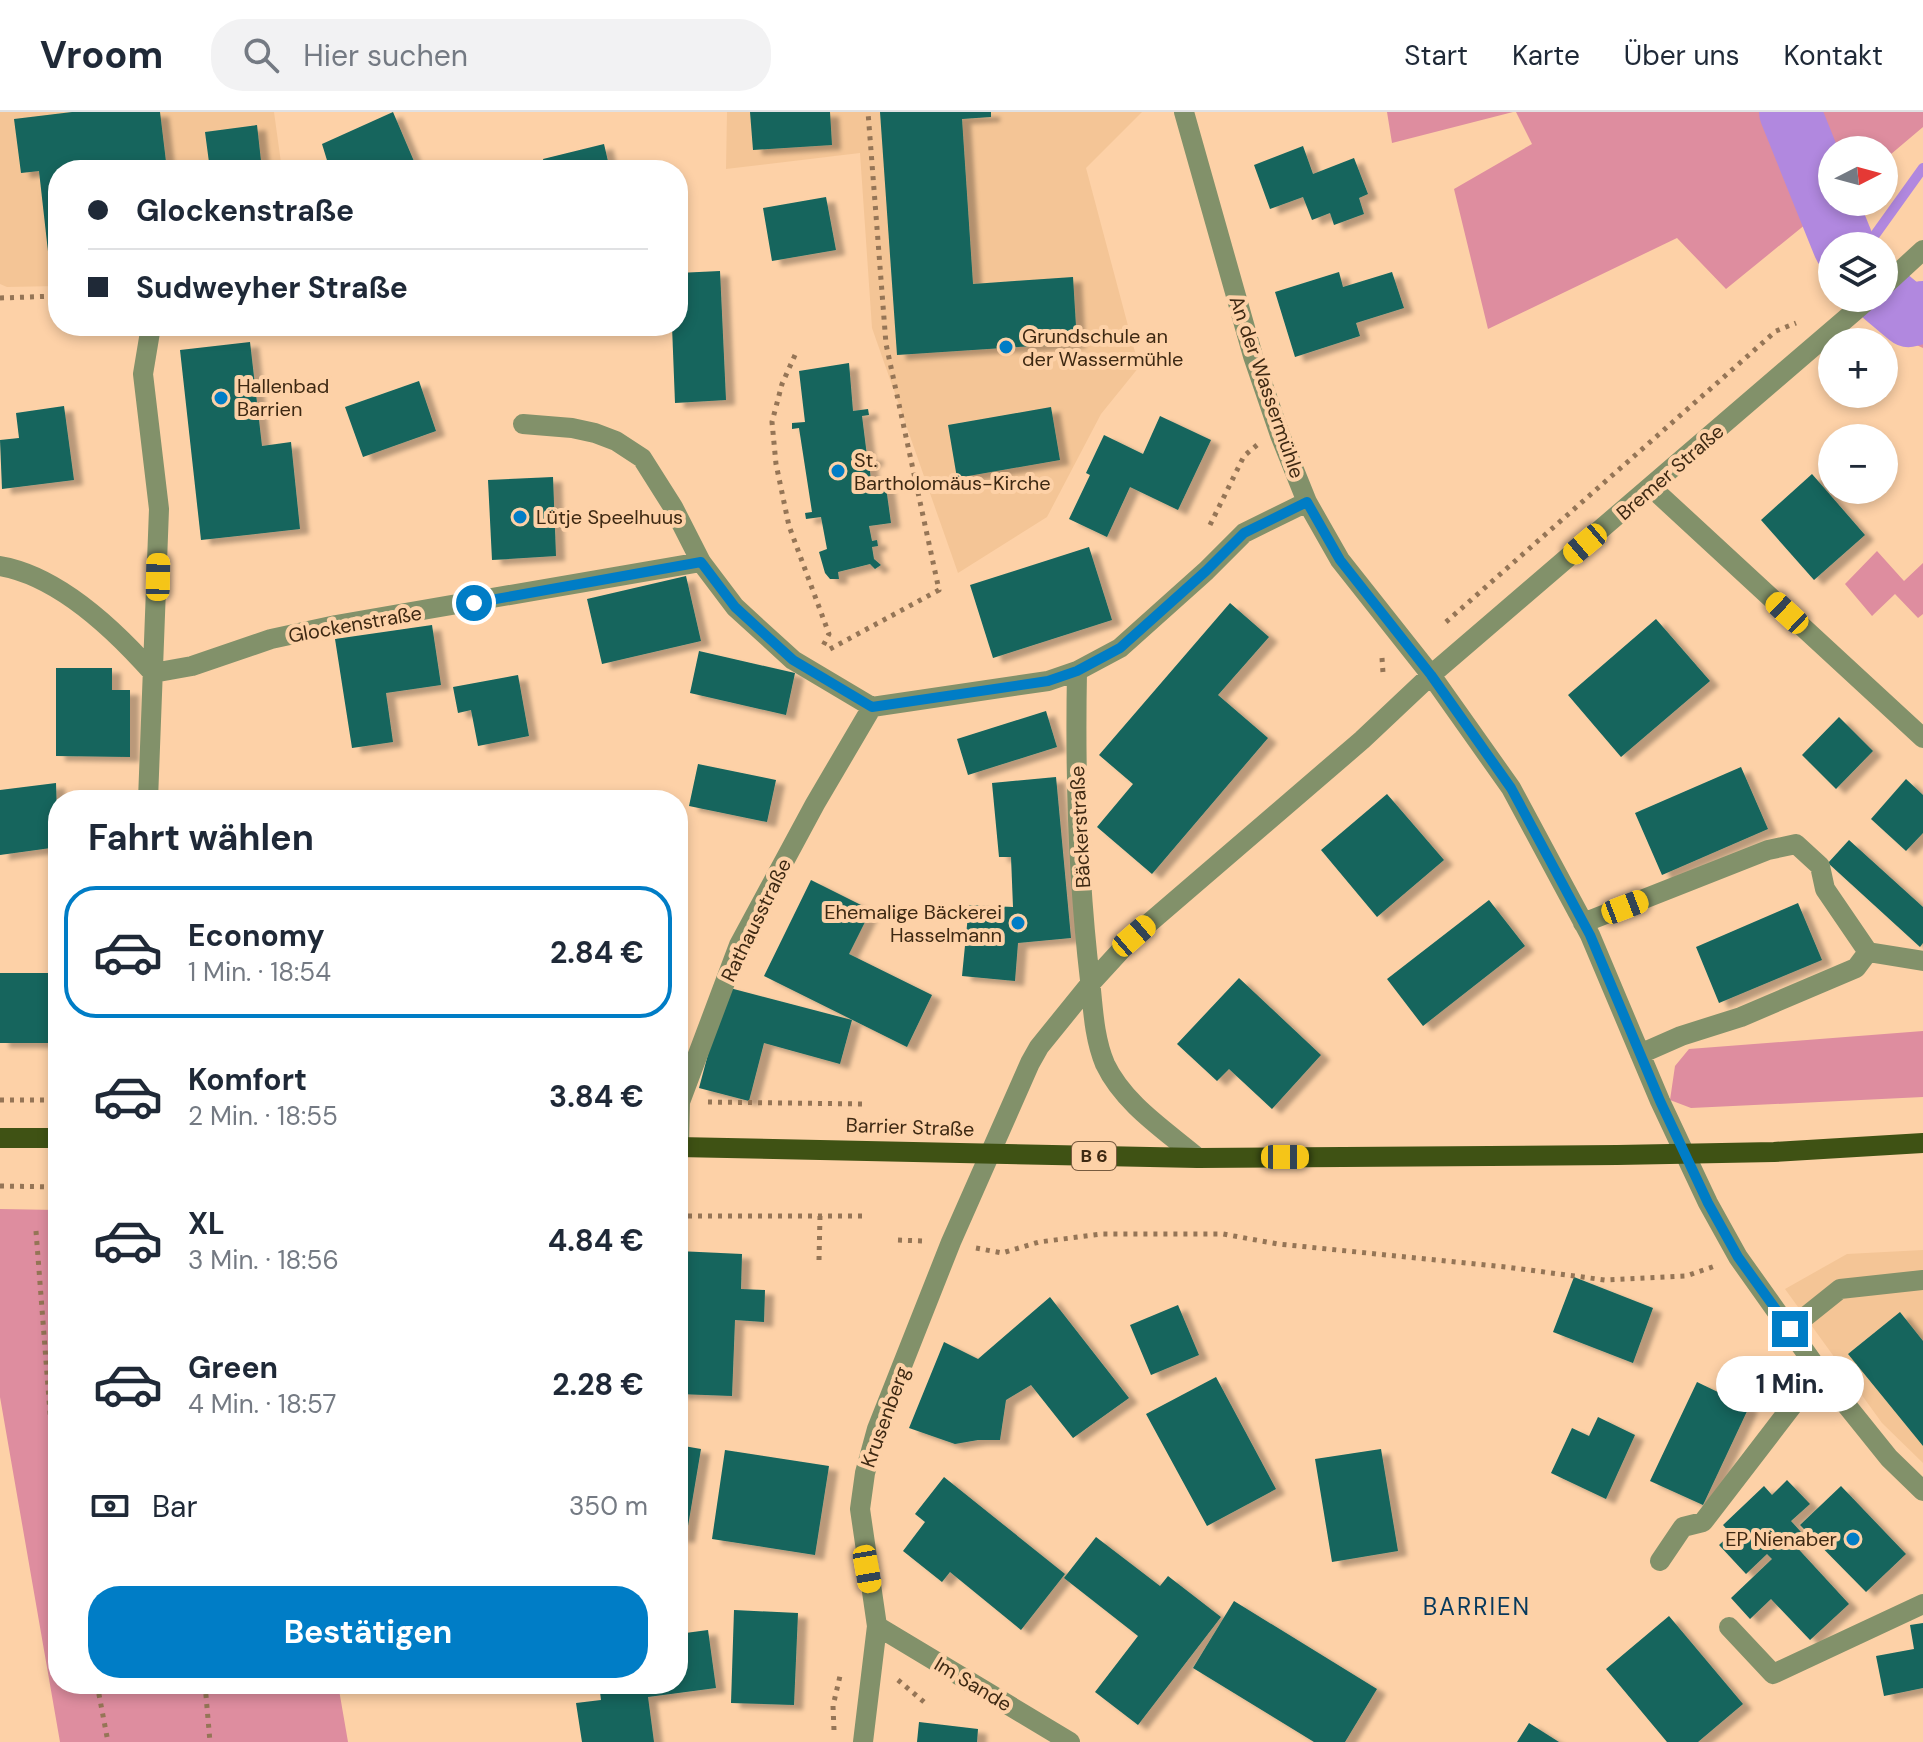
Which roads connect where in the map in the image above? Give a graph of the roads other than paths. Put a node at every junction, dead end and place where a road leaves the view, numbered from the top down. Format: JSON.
{"nodes":[{"id":1,"x":1184,"y":112,"type":"edge"},
{"id":2,"x":1917,"y":255,"type":"edge"},
{"id":3,"x":1898,"y":273,"type":"edge"},
{"id":4,"x":1855,"y":312,"type":"edge"},
{"id":5,"x":149,"y":336,"type":"edge"},
{"id":6,"x":523,"y":424,"type":"dead end"},
{"id":7,"x":1652,"y":488,"type":"junction"},
{"id":8,"x":1307,"y":502,"type":"junction"},
{"id":9,"x":701,"y":562,"type":"junction"},
{"id":10,"x":0,"y":566,"type":"edge"},
{"id":11,"x":1077,"y":671,"type":"junction"},
{"id":12,"x":153,"y":673,"type":"junction"},
{"id":13,"x":1431,"y":675,"type":"junction"},
{"id":14,"x":872,"y":707,"type":"junction"},
{"id":15,"x":1923,"y":738,"type":"edge"},
{"id":16,"x":148,"y":790,"type":"edge"},
{"id":17,"x":1583,"y":923,"type":"junction"},
{"id":18,"x":1868,"y":952,"type":"junction"},
{"id":19,"x":1923,"y":961,"type":"edge"},
{"id":20,"x":1090,"y":984,"type":"junction"},
{"id":21,"x":1640,"y":1054,"type":"junction"},
{"id":22,"x":688,"y":1081,"type":"edge"},
{"id":23,"x":0,"y":1138,"type":"edge"},
{"id":24,"x":48,"y":1138,"type":"edge"},
{"id":25,"x":1923,"y":1143,"type":"edge"},
{"id":26,"x":688,"y":1147,"type":"edge"},
{"id":27,"x":989,"y":1154,"type":"junction"},
{"id":28,"x":1198,"y":1158,"type":"junction"},
{"id":29,"x":1923,"y":1280,"type":"edge"},
{"id":30,"x":1790,"y":1329,"type":"junction"},
{"id":31,"x":1819,"y":1371,"type":"junction"},
{"id":32,"x":1923,"y":1491,"type":"edge"},
{"id":33,"x":1660,"y":1561,"type":"dead end"},
{"id":34,"x":1923,"y":1604,"type":"edge"},
{"id":35,"x":877,"y":1626,"type":"junction"},
{"id":36,"x":1729,"y":1627,"type":"dead end"},
{"id":37,"x":863,"y":1742,"type":"edge"},
{"id":38,"x":1070,"y":1742,"type":"edge"}],
"edges":[{"from":1,"to":8,"type":"street","name":"An der Wassermühle"},
{"from":2,"to":3,"type":"street"},
{"from":4,"to":7,"type":"street","name":"Bremer Straße"},
{"from":5,"to":12,"type":"street"},
{"from":6,"to":9,"type":"street"},
{"from":7,"to":13,"type":"street","name":"Bremer Straße"},
{"from":7,"to":15,"type":"street"},
{"from":8,"to":11,"type":"street"},
{"from":8,"to":13,"type":"street","name":"An der Wassermühle"},
{"from":9,"to":12,"type":"street","name":"Glockenstraße"},
{"from":9,"to":14,"type":"street"},
{"from":10,"to":12,"type":"street"},
{"from":11,"to":14,"type":"street"},
{"from":11,"to":20,"type":"street","name":"Bäckerstraße"},
{"from":12,"to":16,"type":"street"},
{"from":13,"to":17,"type":"street","name":"An der Wassermühle"},
{"from":13,"to":20,"type":"street","name":"Barrier Straße"},
{"from":14,"to":22,"type":"street","name":"Rathausstraße"},
{"from":17,"to":18,"type":"street"},
{"from":17,"to":21,"type":"street","name":"An der Wassermühle"},
{"from":18,"to":19,"type":"street"},
{"from":18,"to":21,"type":"street"},
{"from":20,"to":27,"type":"street","name":"Barrier Straße"},
{"from":20,"to":28,"type":"street"},
{"from":21,"to":30,"type":"street","name":"An der Wassermühle"},
{"from":23,"to":24,"type":"main road"},
{"from":25,"to":28,"type":"main road","number":"B 6"},
{"from":26,"to":27,"type":"main road","name":"Barrier Straße","number":"B 6"},
{"from":27,"to":28,"type":"main road","number":"B 6"},
{"from":27,"to":35,"type":"street","name":"Krusenberg"},
{"from":29,"to":30,"type":"street"},
{"from":30,"to":31,"type":"street","name":"An der Wassermühle"},
{"from":31,"to":32,"type":"street","name":"An der Wassermühle"},
{"from":31,"to":33,"type":"street"},
{"from":34,"to":36,"type":"street"},
{"from":35,"to":37,"type":"street","name":"Krusenberg"},
{"from":35,"to":38,"type":"street","name":"Im Sande"}]}
